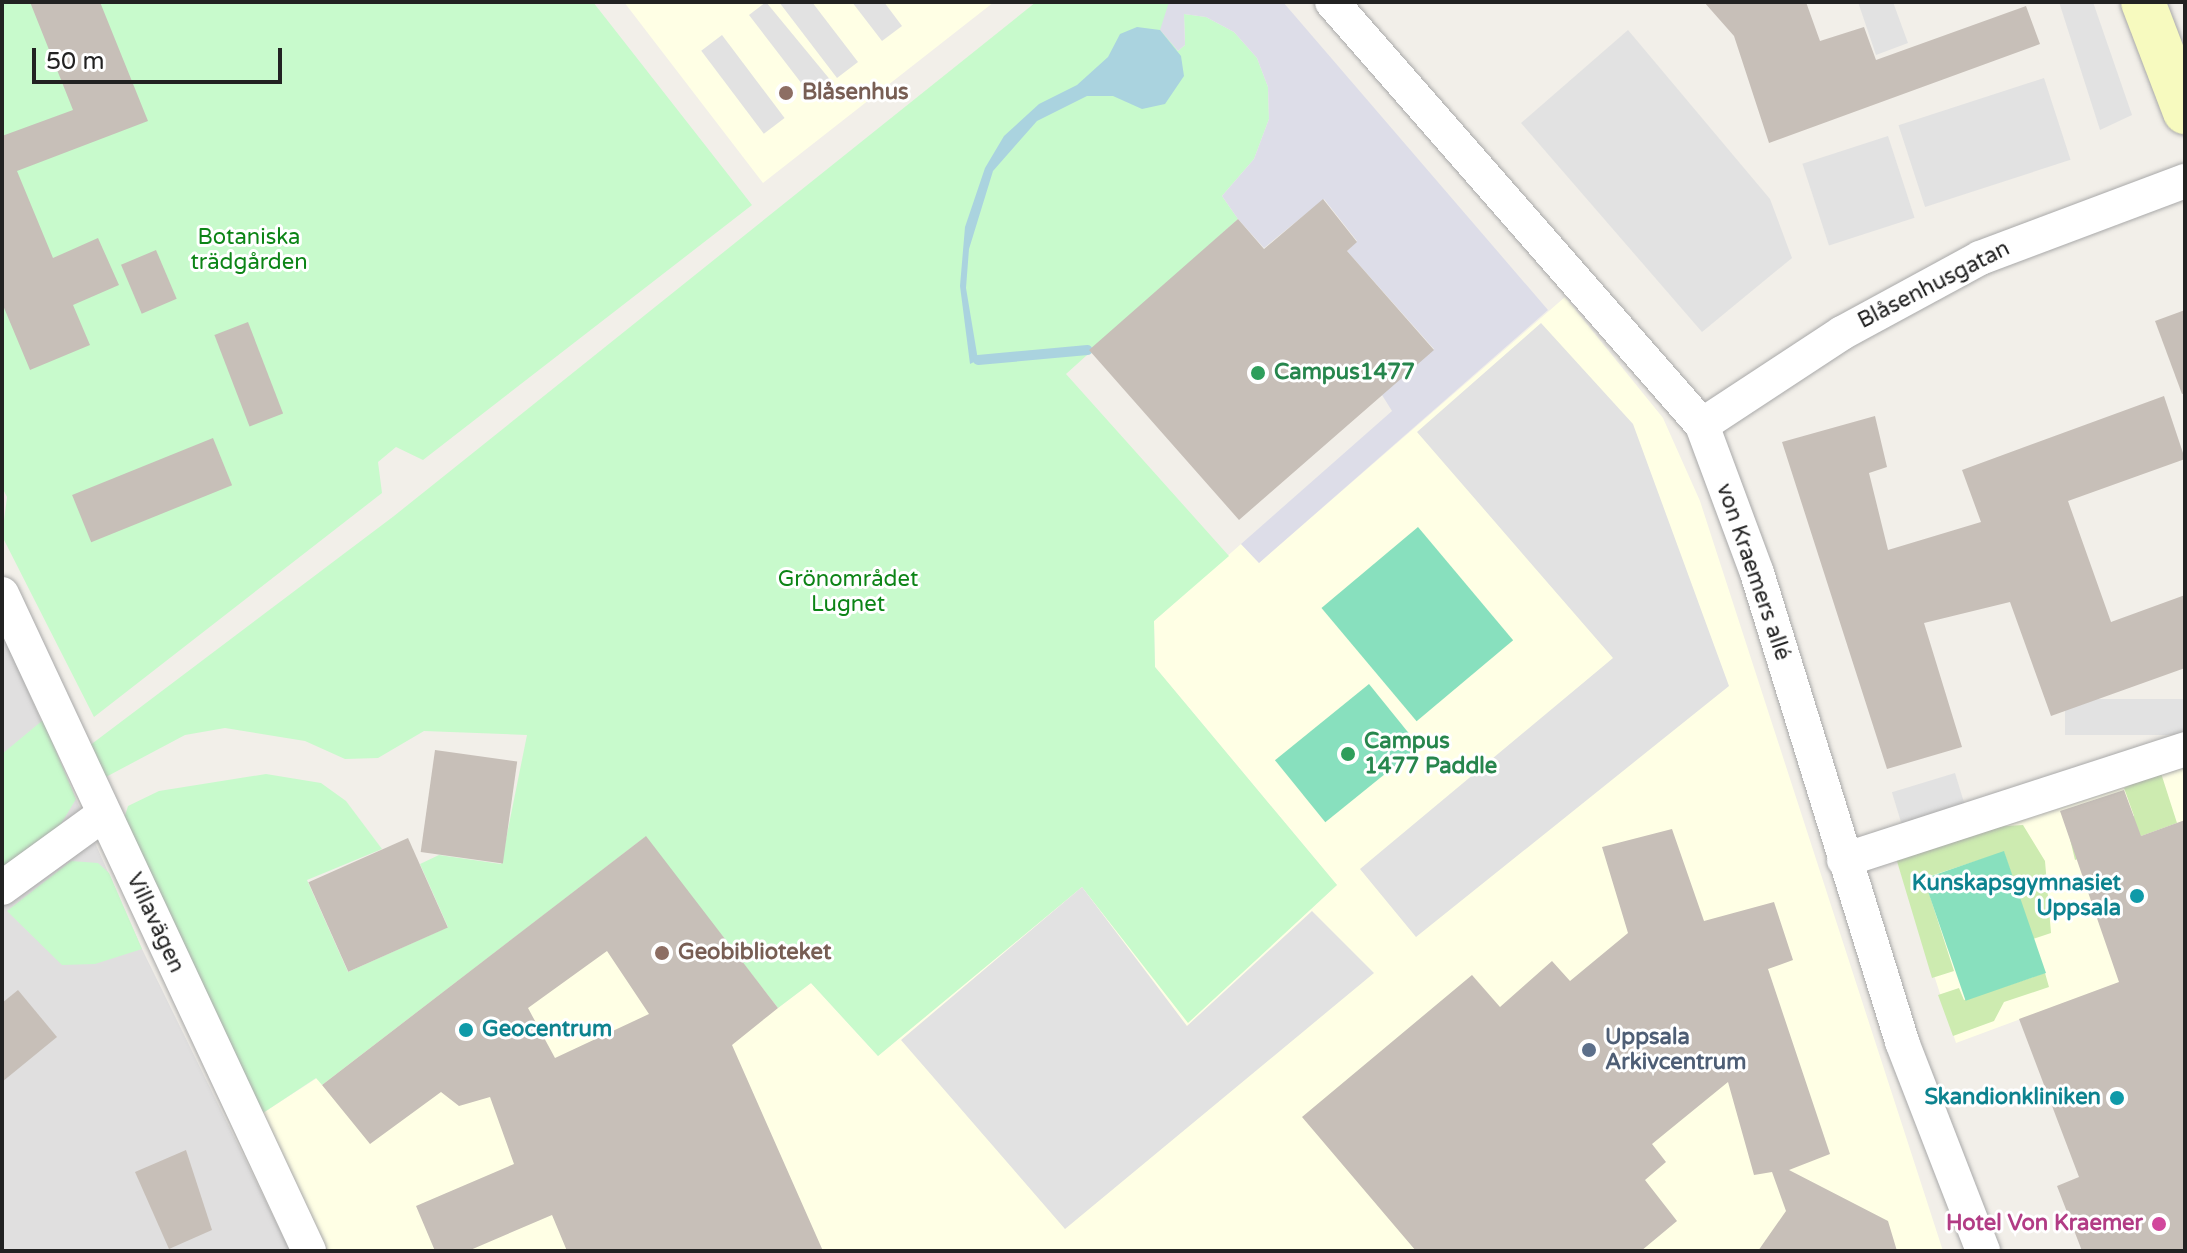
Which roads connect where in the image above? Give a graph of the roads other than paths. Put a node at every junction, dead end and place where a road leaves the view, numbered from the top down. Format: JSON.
{"nodes":[{"id":1,"x":1332,"y":2,"type":"edge"},
{"id":2,"x":2143,"y":2,"type":"edge"},
{"id":3,"x":2185,"y":112,"type":"edge"},
{"id":4,"x":2185,"y":181,"type":"edge"},
{"id":5,"x":1702,"y":425,"type":"junction"},
{"id":6,"x":2,"y":594,"type":"edge"},
{"id":7,"x":2185,"y":749,"type":"edge"},
{"id":8,"x":104,"y":814,"type":"junction"},
{"id":9,"x":1844,"y":860,"type":"junction"},
{"id":10,"x":2,"y":888,"type":"edge"},
{"id":11,"x":309,"y":1251,"type":"edge"},
{"id":12,"x":1983,"y":1251,"type":"edge"}],
"edges":[{"from":1,"to":5,"type":"street","name":"von Kraemers allé"},
{"from":2,"to":3,"type":"street"},
{"from":4,"to":5,"type":"street","name":"Blåsenhusgatan"},
{"from":5,"to":9,"type":"street","name":"von Kraemers allé"},
{"from":6,"to":8,"type":"street","name":"Villavägen"},
{"from":7,"to":9,"type":"street"},
{"from":8,"to":10,"type":"street"},
{"from":8,"to":11,"type":"street","name":"Villavägen"},
{"from":9,"to":12,"type":"street","name":"von Kraemers allé"}]}
